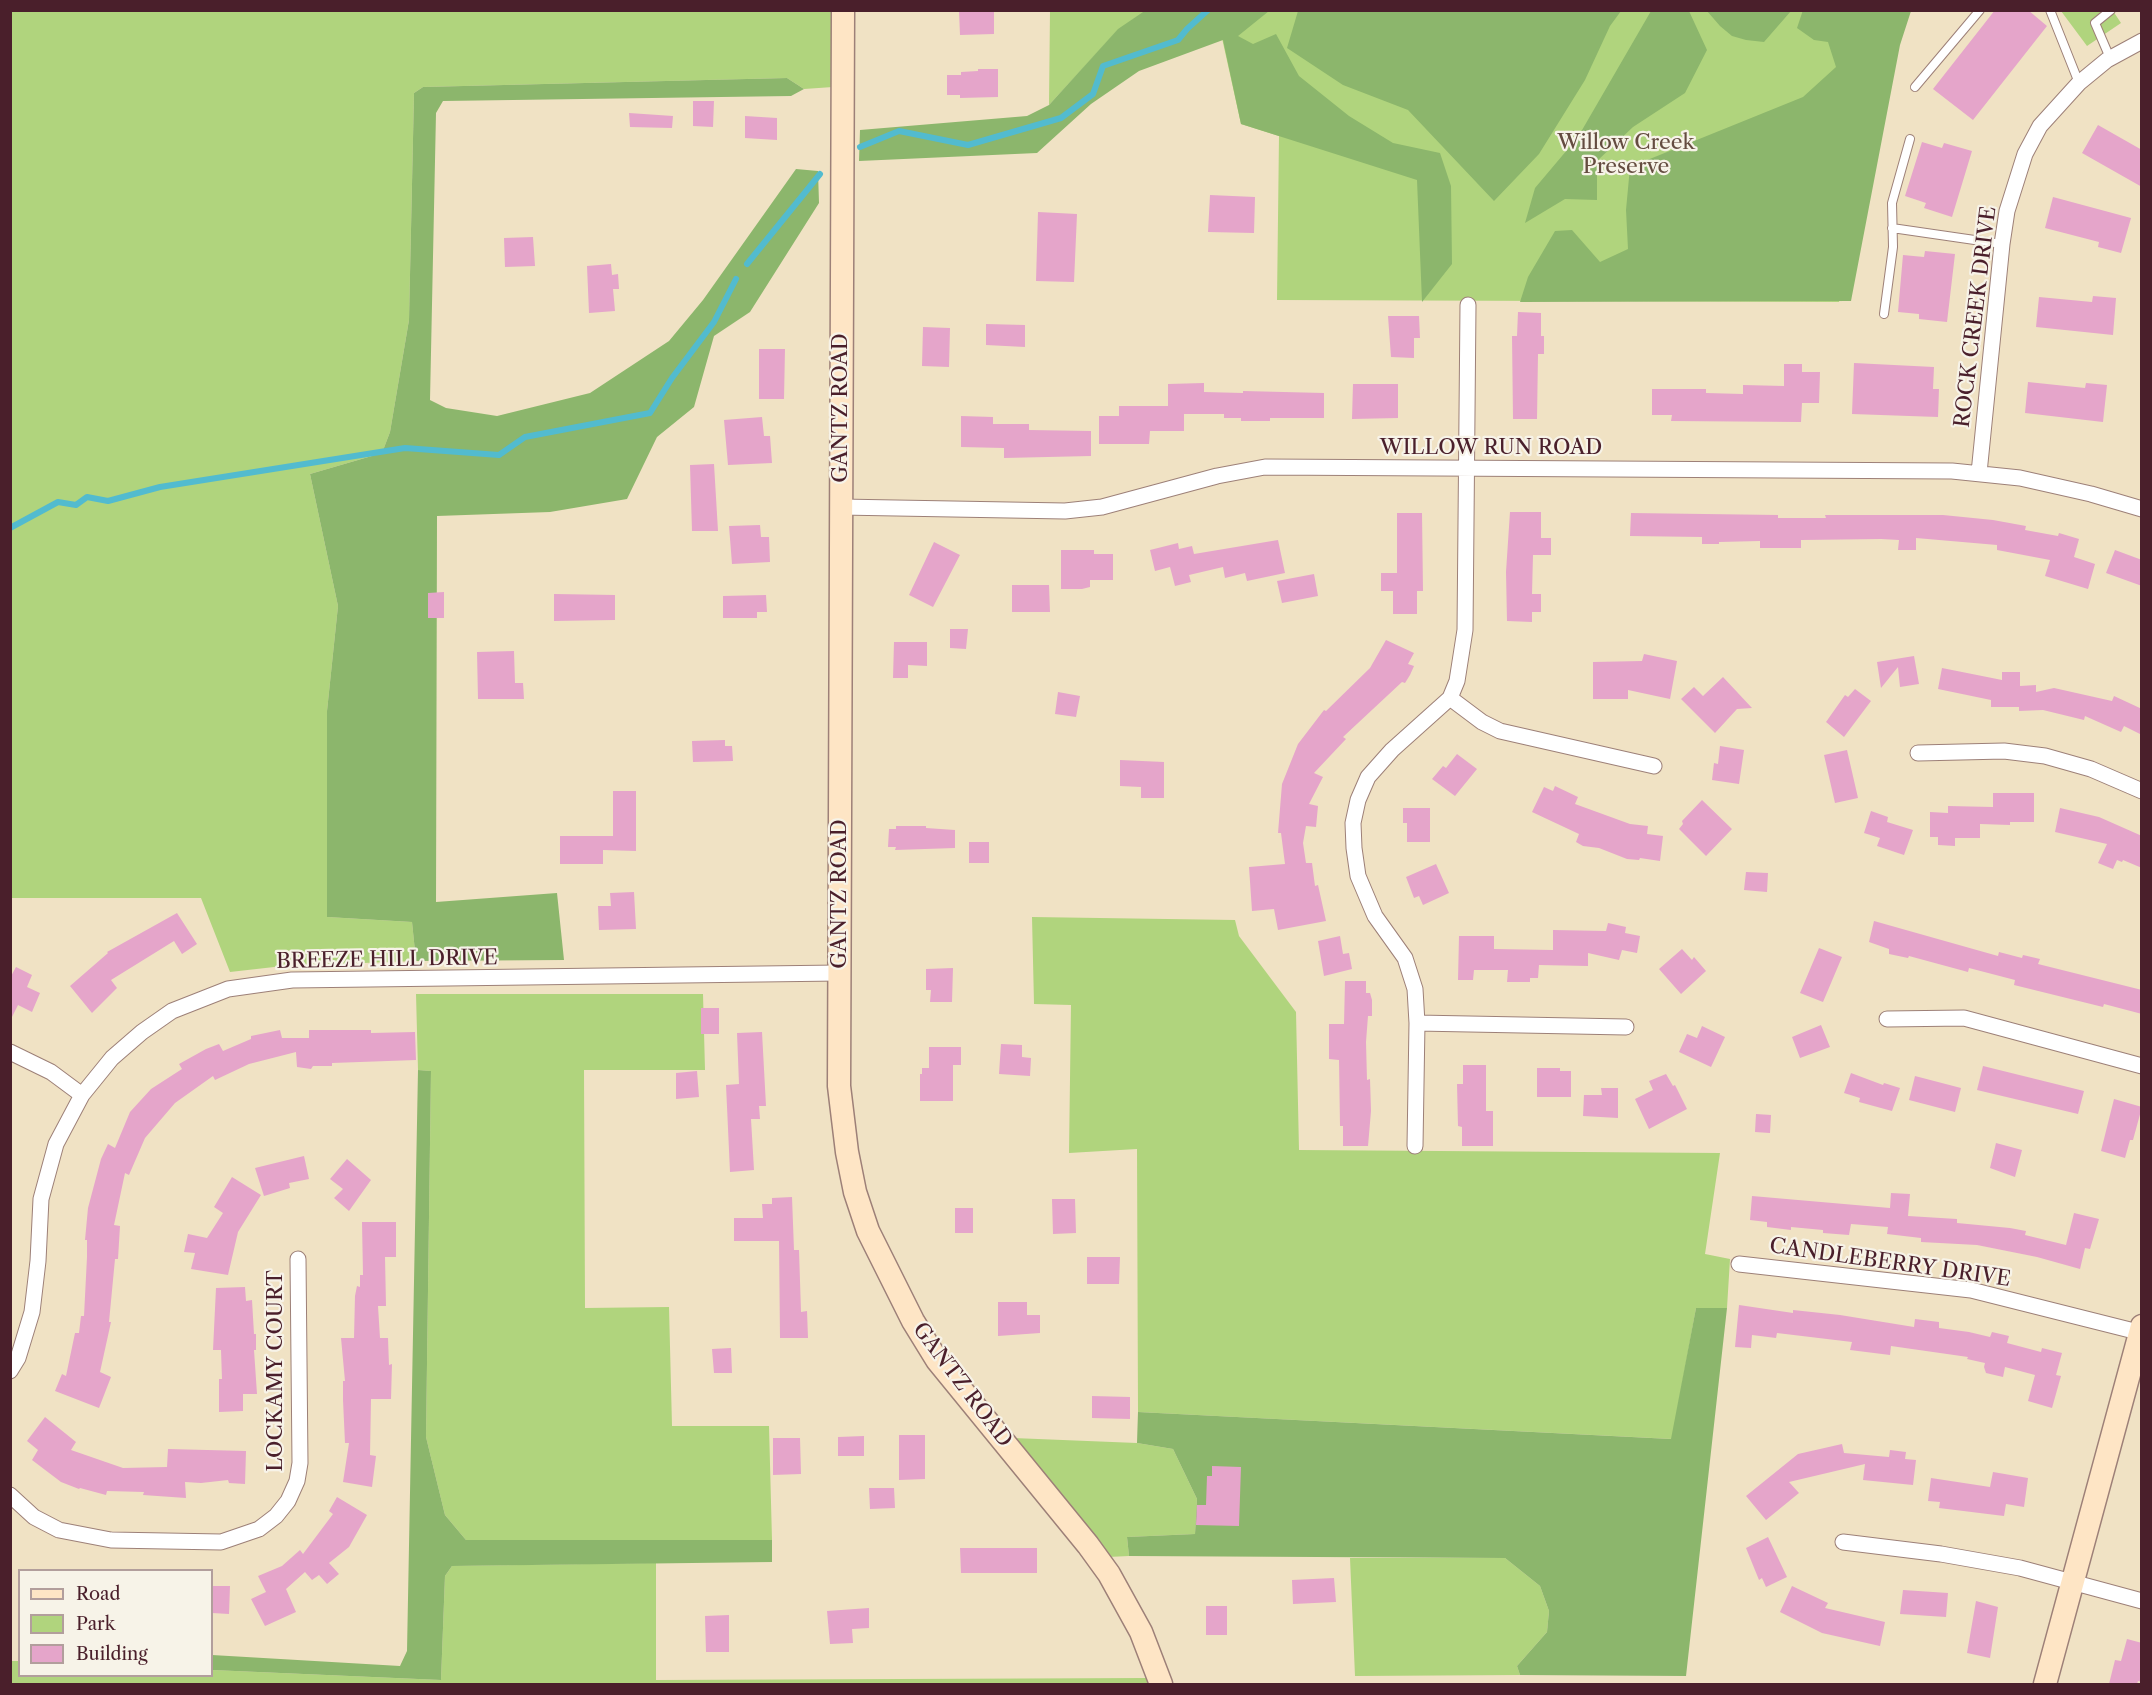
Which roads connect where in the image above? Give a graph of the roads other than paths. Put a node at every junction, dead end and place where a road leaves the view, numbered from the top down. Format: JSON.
{"nodes":[{"id":1,"x":843,"y":10,"type":"edge"},
{"id":2,"x":1980,"y":10,"type":"edge"},
{"id":3,"x":2050,"y":10,"type":"edge"},
{"id":4,"x":2111,"y":10,"type":"edge"},
{"id":5,"x":2142,"y":41,"type":"edge"},
{"id":6,"x":2110,"y":58,"type":"junction"},
{"id":7,"x":2079,"y":83,"type":"junction"},
{"id":8,"x":1915,"y":87,"type":"dead end"},
{"id":9,"x":1910,"y":139,"type":"dead end"},
{"id":10,"x":1892,"y":228,"type":"junction"},
{"id":11,"x":2002,"y":244,"type":"junction"},
{"id":12,"x":1468,"y":306,"type":"dead end"},
{"id":13,"x":1884,"y":314,"type":"dead end"},
{"id":14,"x":1466,"y":469,"type":"junction"},
{"id":15,"x":1979,"y":473,"type":"junction"},
{"id":16,"x":840,"y":507,"type":"junction"},
{"id":17,"x":2142,"y":509,"type":"edge"},
{"id":18,"x":1450,"y":698,"type":"junction"},
{"id":19,"x":1918,"y":753,"type":"dead end"},
{"id":20,"x":1654,"y":766,"type":"dead end"},
{"id":21,"x":2142,"y":791,"type":"edge"},
{"id":22,"x":839,"y":974,"type":"junction"},
{"id":23,"x":1887,"y":1020,"type":"dead end"},
{"id":24,"x":1417,"y":1023,"type":"junction"},
{"id":25,"x":1626,"y":1027,"type":"dead end"},
{"id":26,"x":10,"y":1052,"type":"edge"},
{"id":27,"x":2142,"y":1066,"type":"edge"},
{"id":28,"x":82,"y":1095,"type":"junction"},
{"id":29,"x":1415,"y":1146,"type":"dead end"},
{"id":30,"x":298,"y":1259,"type":"dead end"},
{"id":31,"x":1739,"y":1264,"type":"dead end"},
{"id":32,"x":2141,"y":1330,"type":"edge"},
{"id":33,"x":10,"y":1371,"type":"edge"},
{"id":34,"x":10,"y":1495,"type":"edge"},
{"id":35,"x":1843,"y":1542,"type":"dead end"},
{"id":36,"x":2072,"y":1583,"type":"junction"},
{"id":37,"x":2142,"y":1601,"type":"edge"},
{"id":38,"x":1161,"y":1684,"type":"edge"},
{"id":39,"x":2044,"y":1684,"type":"edge"}],
"edges":[{"from":1,"to":16,"type":"main road","name":"GANTZ ROAD"},
{"from":2,"to":8,"type":"lane"},
{"from":3,"to":7,"type":"lane"},
{"from":4,"to":6,"type":"lane"},
{"from":5,"to":6,"type":"street","name":"ROCK CREEK DRIVE"},
{"from":6,"to":7,"type":"street","name":"ROCK CREEK DRIVE"},
{"from":7,"to":11,"type":"street","name":"ROCK CREEK DRIVE"},
{"from":9,"to":10,"type":"lane"},
{"from":10,"to":11,"type":"lane"},
{"from":10,"to":13,"type":"lane"},
{"from":11,"to":15,"type":"street","name":"ROCK CREEK DRIVE"},
{"from":12,"to":14,"type":"street"},
{"from":14,"to":15,"type":"street","name":"WILLOW RUN ROAD"},
{"from":14,"to":16,"type":"street","name":"WILLOW RUN ROAD"},
{"from":14,"to":18,"type":"street"},
{"from":15,"to":17,"type":"street","name":"WILLOW RUN ROAD"},
{"from":16,"to":22,"type":"main road","name":"GANTZ ROAD"},
{"from":18,"to":20,"type":"street"},
{"from":18,"to":24,"type":"street"},
{"from":19,"to":21,"type":"street"},
{"from":22,"to":28,"type":"street","name":"BREEZE HILL DRIVE"},
{"from":22,"to":38,"type":"main road","name":"GANTZ ROAD"},
{"from":23,"to":27,"type":"street"},
{"from":24,"to":25,"type":"street"},
{"from":24,"to":29,"type":"street"},
{"from":26,"to":28,"type":"street"},
{"from":28,"to":33,"type":"street","name":"BREEZE HILL DRIVE"},
{"from":30,"to":34,"type":"street","name":"LOCKAMY COURT"},
{"from":31,"to":32,"type":"street","name":"CANDLEBERRY DRIVE"},
{"from":32,"to":36,"type":"main road"},
{"from":35,"to":36,"type":"street"},
{"from":36,"to":37,"type":"street"},
{"from":36,"to":39,"type":"main road"}]}
